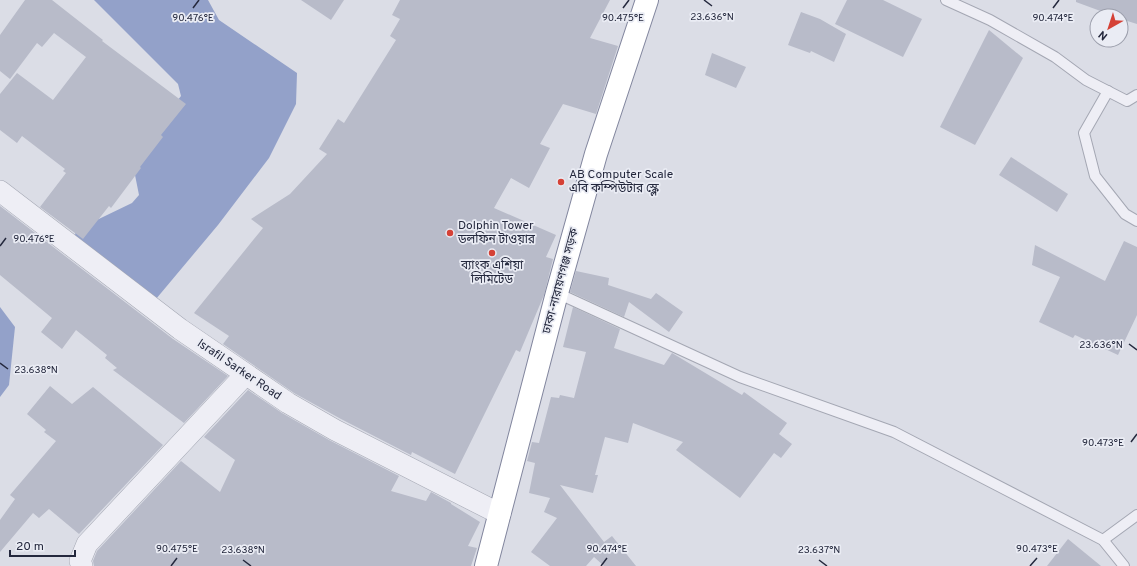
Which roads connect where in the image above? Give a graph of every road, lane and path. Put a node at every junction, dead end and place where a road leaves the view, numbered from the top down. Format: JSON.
{"nodes":[{"id":1,"x":647,"y":0,"type":"edge"},
{"id":2,"x":946,"y":0,"type":"edge"},
{"id":3,"x":1108,"y":92,"type":"junction"},
{"id":4,"x":1137,"y":95,"type":"edge"},
{"id":5,"x":0,"y":191,"type":"edge"},
{"id":6,"x":1137,"y":221,"type":"edge"},
{"id":7,"x":557,"y":293,"type":"junction"},
{"id":8,"x":245,"y":375,"type":"junction"},
{"id":9,"x":500,"y":514,"type":"junction"},
{"id":10,"x":1137,"y":515,"type":"edge"},
{"id":11,"x":1103,"y":540,"type":"junction"},
{"id":12,"x":82,"y":566,"type":"edge"},
{"id":13,"x":486,"y":566,"type":"edge"},
{"id":14,"x":1124,"y":566,"type":"edge"}],
"edges":[{"from":1,"to":7,"type":"highway","name":"ঢাকা-নারায়ণগঞ্জ সড়ক"},
{"from":2,"to":3,"type":"lane"},
{"from":3,"to":4,"type":"lane"},
{"from":3,"to":6,"type":"lane"},
{"from":5,"to":8,"type":"street","name":"Israfil Sarker Road"},
{"from":7,"to":9,"type":"highway","name":"ঢাকা-নারায়ণগঞ্জ সড়ক"},
{"from":7,"to":11,"type":"lane"},
{"from":8,"to":9,"type":"street","name":"Israfil Sarker Road"},
{"from":8,"to":12,"type":"street"},
{"from":9,"to":13,"type":"highway","name":"ঢাকা-নারায়ণগঞ্জ সড়ক"},
{"from":10,"to":11,"type":"lane"},
{"from":11,"to":14,"type":"lane"}]}
